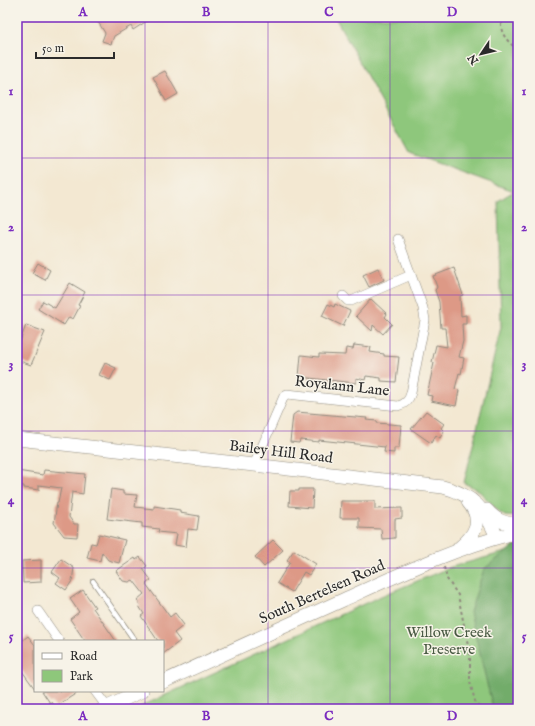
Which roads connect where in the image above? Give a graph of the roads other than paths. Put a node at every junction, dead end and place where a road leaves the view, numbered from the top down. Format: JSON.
{"nodes":[{"id":1,"x":398,"y":239,"type":"dead end"},
{"id":2,"x":411,"y":275,"type":"junction"},
{"id":3,"x":343,"y":296,"type":"dead end"},
{"id":4,"x":17,"y":439,"type":"edge"},
{"id":5,"x":254,"y":465,"type":"junction"},
{"id":6,"x":457,"y":491,"type":"junction"},
{"id":7,"x":473,"y":500,"type":"junction"},
{"id":8,"x":518,"y":524,"type":"edge"},
{"id":9,"x":518,"y":532,"type":"edge"},
{"id":10,"x":497,"y":537,"type":"junction"},
{"id":11,"x":454,"y":552,"type":"junction"},
{"id":12,"x":93,"y":581,"type":"dead end"},
{"id":13,"x":38,"y":611,"type":"dead end"},
{"id":14,"x":58,"y":640,"type":"edge"},
{"id":15,"x":134,"y":640,"type":"edge"},
{"id":16,"x":164,"y":682,"type":"edge"},
{"id":17,"x":96,"y":692,"type":"edge"},
{"id":18,"x":140,"y":692,"type":"edge"},
{"id":19,"x":105,"y":708,"type":"edge"}],
"edges":[{"from":1,"to":2,"type":"street","name":"Royalann Lane"},
{"from":2,"to":3,"type":"street"},
{"from":2,"to":5,"type":"street","name":"Royalann Lane"},
{"from":4,"to":5,"type":"main road","name":"Bailey Hill Road"},
{"from":5,"to":6,"type":"main road","name":"Bailey Hill Road"},
{"from":6,"to":7,"type":"main road","name":"Bailey Hill Road"},
{"from":6,"to":11,"type":"main road"},
{"from":7,"to":8,"type":"main road"},
{"from":7,"to":10,"type":"main road","name":"Bailey Hill Road"},
{"from":9,"to":10,"type":"main road"},
{"from":10,"to":11,"type":"main road","name":"South Bertelsen Road"},
{"from":11,"to":16,"type":"main road","name":"South Bertelsen Road"},
{"from":12,"to":15,"type":"lane"},
{"from":13,"to":14,"type":"street"},
{"from":17,"to":19,"type":"street"},
{"from":18,"to":19,"type":"main road"}]}
